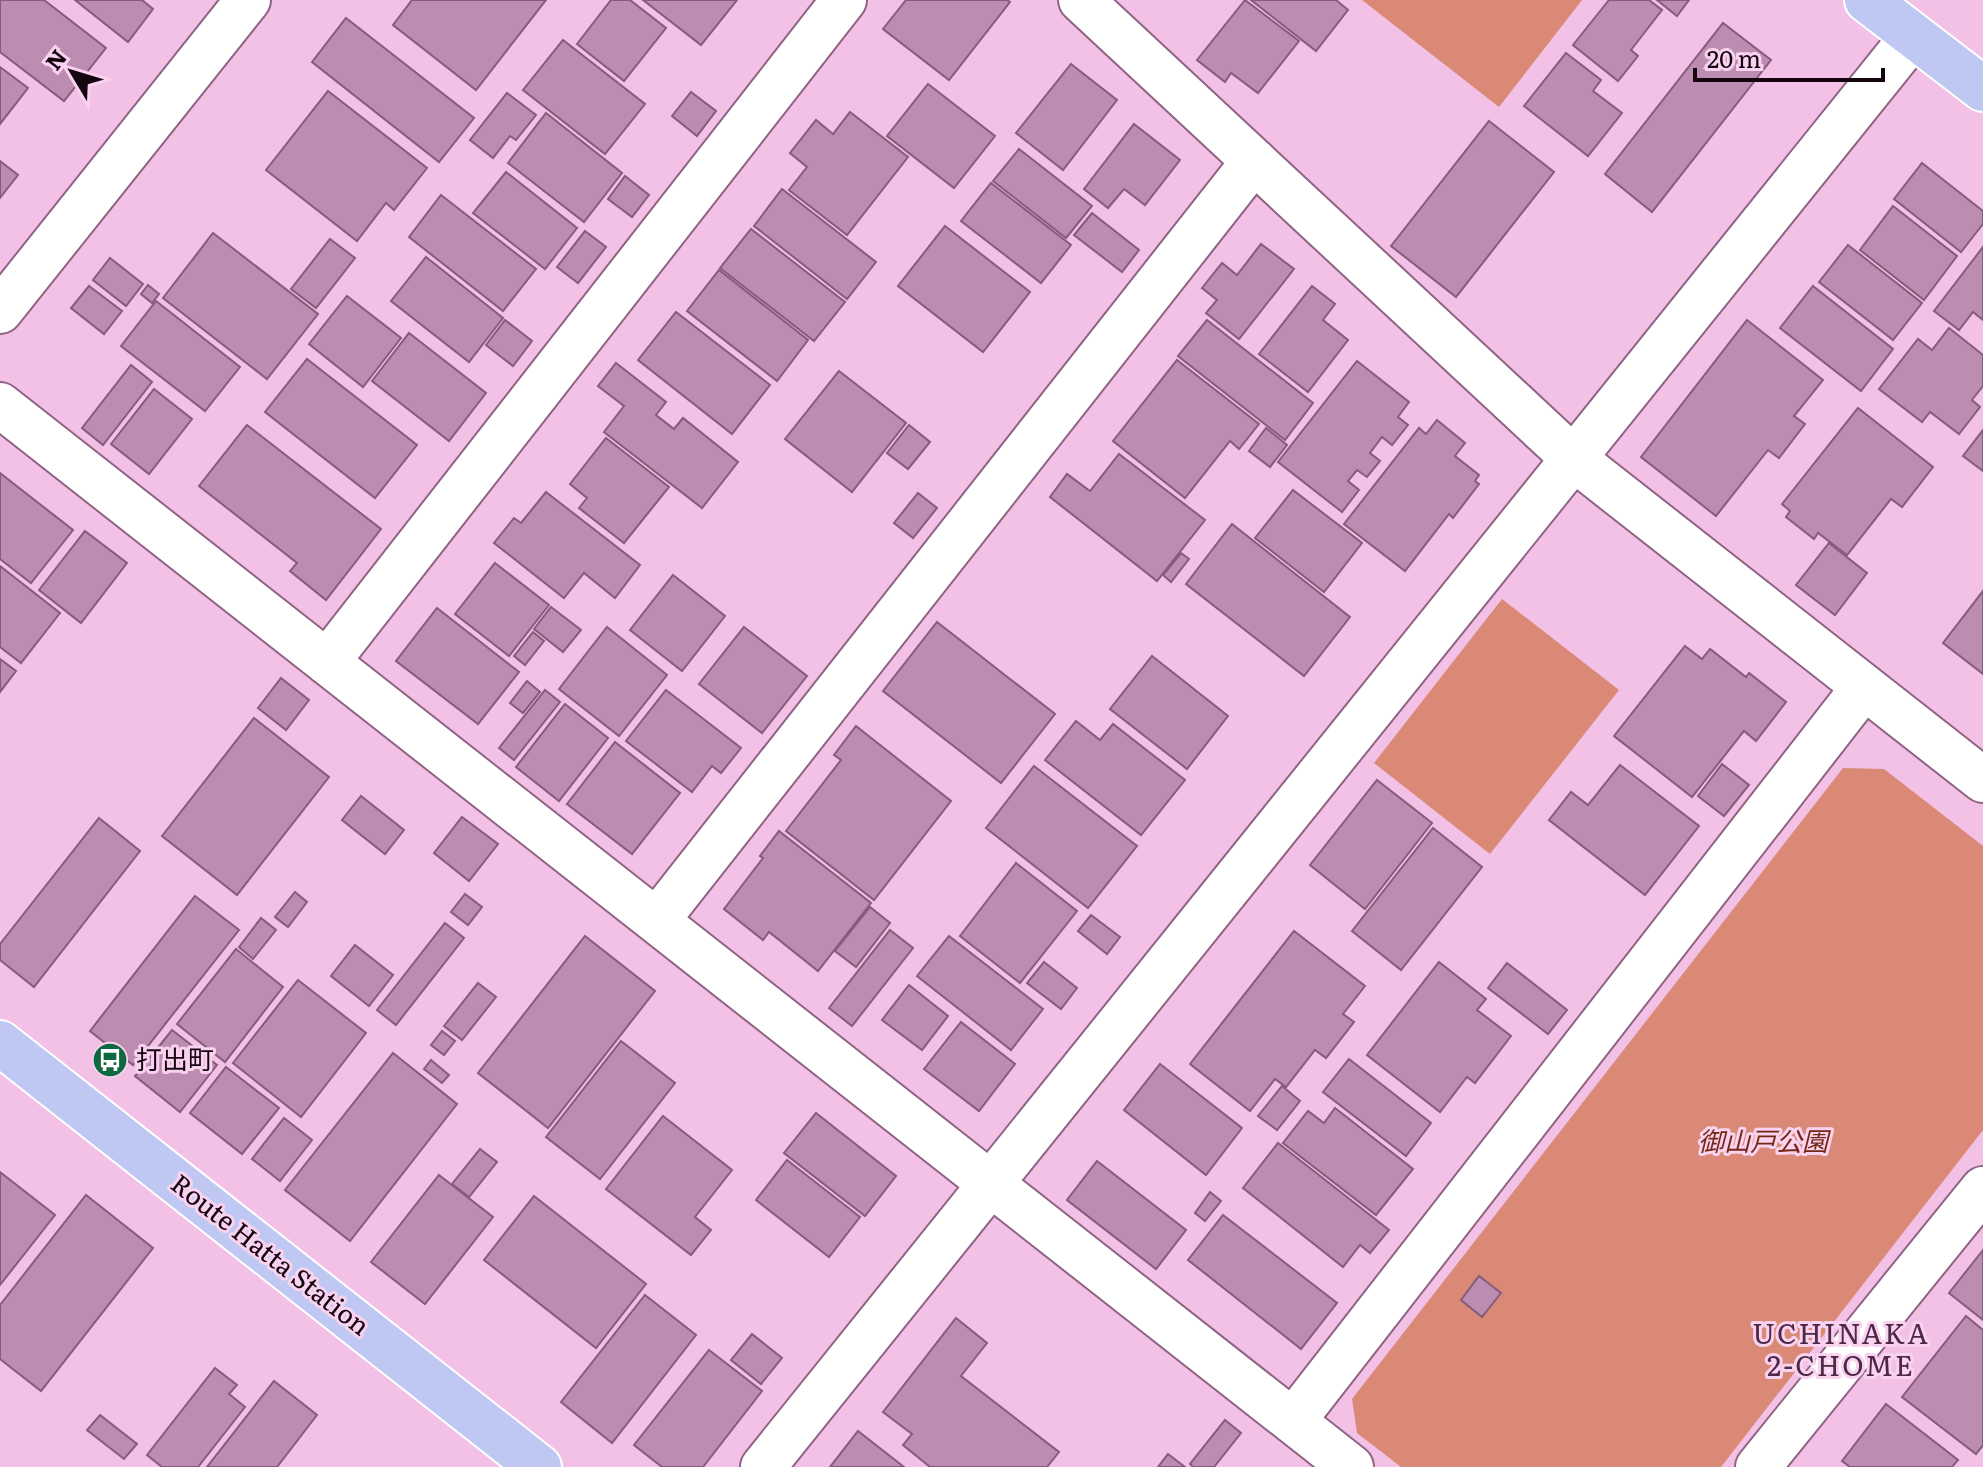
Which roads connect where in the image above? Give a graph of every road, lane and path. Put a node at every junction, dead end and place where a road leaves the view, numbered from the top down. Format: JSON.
{"nodes":[{"id":1,"x":248,"y":0,"type":"edge"},
{"id":2,"x":844,"y":0,"type":"edge"},
{"id":3,"x":1081,"y":0,"type":"edge"},
{"id":4,"x":1867,"y":0,"type":"edge"},
{"id":5,"x":1913,"y":36,"type":"junction"},
{"id":6,"x":1983,"y":89,"type":"edge"},
{"id":7,"x":1254,"y":161,"type":"junction"},
{"id":8,"x":0,"y":311,"type":"edge"},
{"id":9,"x":0,"y":405,"type":"edge"},
{"id":10,"x":1573,"y":458,"type":"junction"},
{"id":11,"x":327,"y":662,"type":"junction"},
{"id":12,"x":1864,"y":687,"type":"junction"},
{"id":13,"x":1983,"y":780,"type":"edge"},
{"id":14,"x":658,"y":919,"type":"junction"},
{"id":15,"x":0,"y":1043,"type":"edge"},
{"id":16,"x":991,"y":1183,"type":"junction"},
{"id":17,"x":1983,"y":1189,"type":"edge"},
{"id":18,"x":1293,"y":1421,"type":"junction"},
{"id":19,"x":539,"y":1467,"type":"edge"},
{"id":20,"x":763,"y":1467,"type":"edge"},
{"id":21,"x":1351,"y":1467,"type":"edge"},
{"id":22,"x":1758,"y":1467,"type":"edge"}],
"edges":[{"from":1,"to":8,"type":"street"},
{"from":2,"to":11,"type":"street"},
{"from":3,"to":7,"type":"street"},
{"from":4,"to":5,"type":"main road"},
{"from":5,"to":6,"type":"main road"},
{"from":5,"to":10,"type":"street"},
{"from":7,"to":10,"type":"street"},
{"from":7,"to":14,"type":"street"},
{"from":9,"to":11,"type":"street"},
{"from":10,"to":12,"type":"street"},
{"from":10,"to":16,"type":"street"},
{"from":11,"to":14,"type":"street"},
{"from":12,"to":13,"type":"street"},
{"from":12,"to":18,"type":"street"},
{"from":14,"to":16,"type":"street"},
{"from":15,"to":19,"type":"main road","name":"Route Hatta Station"},
{"from":16,"to":18,"type":"street"},
{"from":16,"to":20,"type":"street"},
{"from":17,"to":22,"type":"street"},
{"from":18,"to":21,"type":"street"}]}
